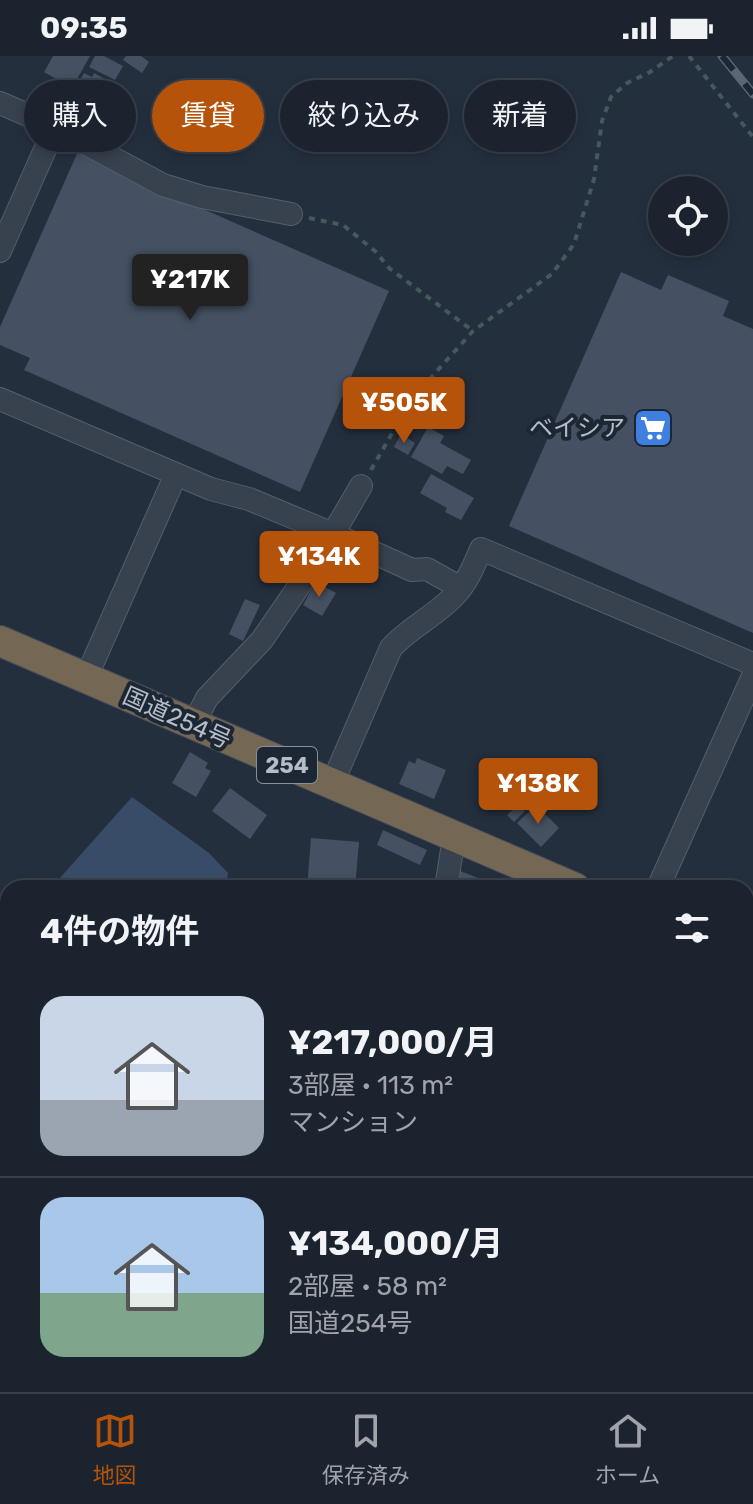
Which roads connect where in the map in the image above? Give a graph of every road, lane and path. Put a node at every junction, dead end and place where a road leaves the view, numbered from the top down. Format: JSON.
{"nodes":[{"id":1,"x":673,"y":56,"type":"edge"},
{"id":2,"x":689,"y":56,"type":"edge"},
{"id":3,"x":0,"y":103,"type":"edge"},
{"id":4,"x":24,"y":113,"type":"edge"},
{"id":5,"x":753,"y":137,"type":"edge"},
{"id":6,"x":44,"y":152,"type":"edge"},
{"id":7,"x":102,"y":152,"type":"edge"},
{"id":8,"x":291,"y":214,"type":"joint"},
{"id":9,"x":0,"y":251,"type":"edge"},
{"id":10,"x":473,"y":331,"type":"junction"},
{"id":11,"x":0,"y":399,"type":"edge"},
{"id":12,"x":176,"y":474,"type":"junction"},
{"id":13,"x":361,"y":486,"type":"joint"},
{"id":14,"x":333,"y":534,"type":"junction"},
{"id":15,"x":461,"y":588,"type":"junction"},
{"id":16,"x":0,"y":641,"type":"edge"},
{"id":17,"x":753,"y":664,"type":"edge"},
{"id":18,"x":753,"y":676,"type":"edge"},
{"id":19,"x":86,"y":678,"type":"junction"},
{"id":20,"x":193,"y":725,"type":"junction"},
{"id":21,"x":332,"y":784,"type":"junction"},
{"id":22,"x":454,"y":837,"type":"junction"},
{"id":23,"x":447,"y":880,"type":"edge"},
{"id":24,"x":556,"y":880,"type":"edge"},
{"id":25,"x":662,"y":880,"type":"edge"}],
"edges":[{"from":1,"to":10,"type":"path"},
{"from":2,"to":5,"type":"path"},
{"from":3,"to":4,"type":"street"},
{"from":6,"to":9,"type":"street"},
{"from":7,"to":8,"type":"street"},
{"from":8,"to":10,"type":"path"},
{"from":10,"to":13,"type":"path"},
{"from":11,"to":12,"type":"street"},
{"from":12,"to":14,"type":"street"},
{"from":12,"to":19,"type":"street"},
{"from":13,"to":14,"type":"street"},
{"from":14,"to":15,"type":"street"},
{"from":14,"to":20,"type":"street"},
{"from":15,"to":17,"type":"street"},
{"from":15,"to":21,"type":"street"},
{"from":16,"to":19,"type":"highway","name":"国道254号","number":"254"},
{"from":18,"to":25,"type":"street"},
{"from":19,"to":20,"type":"highway","name":"国道254号","number":"254"},
{"from":20,"to":21,"type":"highway","name":"国道254号","number":"254"},
{"from":21,"to":22,"type":"highway","name":"国道254号","number":"254"},
{"from":22,"to":23,"type":"street"},
{"from":22,"to":24,"type":"highway","name":"国道254号","number":"254"}]}
